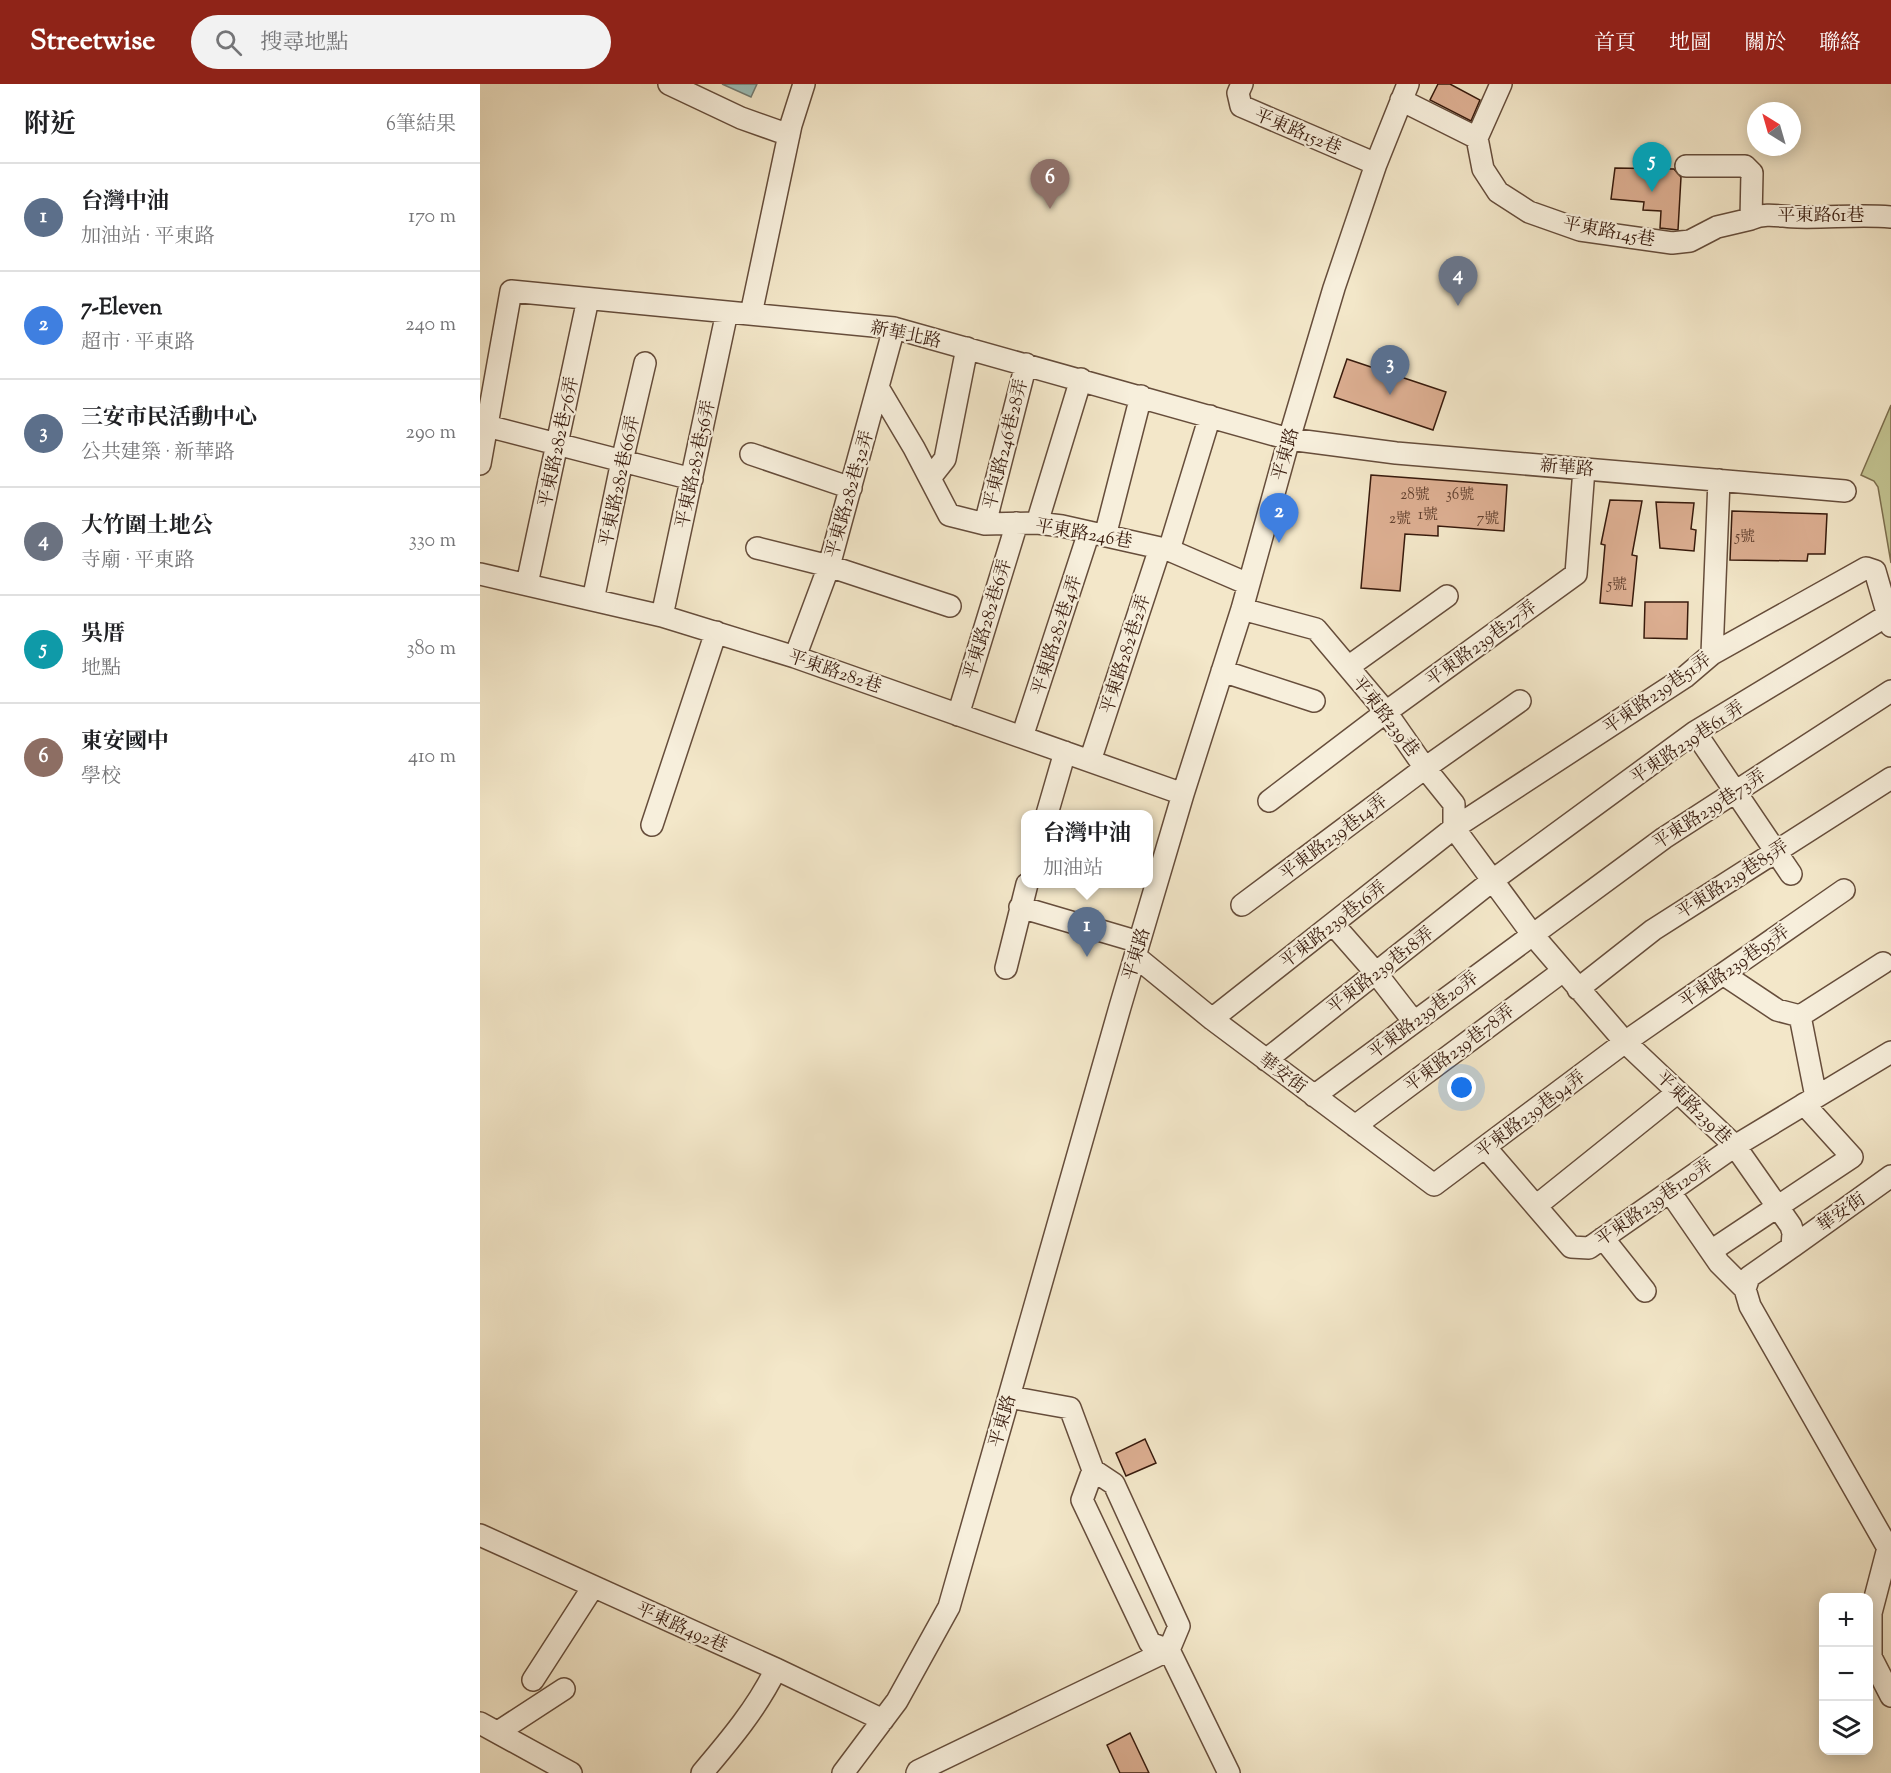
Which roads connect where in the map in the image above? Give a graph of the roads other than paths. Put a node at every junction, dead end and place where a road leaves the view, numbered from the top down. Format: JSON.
{"nodes":[{"id":1,"x":669,"y":84,"type":"edge"},
{"id":2,"x":804,"y":84,"type":"edge"},
{"id":3,"x":1242,"y":84,"type":"edge"},
{"id":4,"x":1501,"y":84,"type":"edge"},
{"id":5,"x":1405,"y":92,"type":"edge"},
{"id":6,"x":789,"y":135,"type":"junction"},
{"id":7,"x":1477,"y":138,"type":"junction"},
{"id":8,"x":1376,"y":164,"type":"junction"},
{"id":9,"x":1686,"y":166,"type":"dead end"},
{"id":10,"x":1891,"y":217,"type":"edge"},
{"id":11,"x":1751,"y":219,"type":"junction"},
{"id":12,"x":588,"y":299,"type":"junction"},
{"id":13,"x":727,"y":312,"type":"junction"},
{"id":14,"x":751,"y":314,"type":"junction"},
{"id":15,"x":894,"y":328,"type":"junction"},
{"id":16,"x":967,"y":348,"type":"junction"},
{"id":17,"x":645,"y":363,"type":"dead end"},
{"id":18,"x":1026,"y":364,"type":"junction"},
{"id":19,"x":1081,"y":379,"type":"junction"},
{"id":20,"x":879,"y":389,"type":"junction"},
{"id":21,"x":1141,"y":396,"type":"junction"},
{"id":22,"x":1210,"y":416,"type":"junction"},
{"id":23,"x":487,"y":426,"type":"junction"},
{"id":24,"x":1289,"y":439,"type":"junction"},
{"id":25,"x":557,"y":444,"type":"junction"},
{"id":26,"x":751,"y":454,"type":"dead end"},
{"id":27,"x":622,"y":461,"type":"junction"},
{"id":28,"x":480,"y":464,"type":"edge"},
{"id":29,"x":1584,"y":469,"type":"junction"},
{"id":30,"x":930,"y":478,"type":"junction"},
{"id":31,"x":692,"y":479,"type":"junction"},
{"id":32,"x":1719,"y":480,"type":"junction"},
{"id":33,"x":851,"y":488,"type":"junction"},
{"id":34,"x":1845,"y":491,"type":"dead end"},
{"id":35,"x":1027,"y":523,"type":"junction"},
{"id":36,"x":985,"y":524,"type":"junction"},
{"id":37,"x":1097,"y":534,"type":"junction"},
{"id":38,"x":757,"y":548,"type":"dead end"},
{"id":39,"x":1165,"y":549,"type":"junction"},
{"id":40,"x":829,"y":566,"type":"junction"},
{"id":41,"x":480,"y":574,"type":"edge"},
{"id":42,"x":527,"y":584,"type":"junction"},
{"id":43,"x":1248,"y":584,"type":"junction"},
{"id":44,"x":1447,"y":596,"type":"dead end"},
{"id":45,"x":593,"y":600,"type":"junction"},
{"id":46,"x":950,"y":606,"type":"dead end"},
{"id":47,"x":1242,"y":609,"type":"junction"},
{"id":48,"x":662,"y":616,"type":"junction"},
{"id":49,"x":1890,"y":621,"type":"edge"},
{"id":50,"x":716,"y":632,"type":"junction"},
{"id":51,"x":1712,"y":654,"type":"junction"},
{"id":52,"x":795,"y":657,"type":"junction"},
{"id":53,"x":1348,"y":667,"type":"junction"},
{"id":54,"x":1222,"y":672,"type":"junction"},
{"id":55,"x":1891,"y":691,"type":"edge"},
{"id":56,"x":1314,"y":701,"type":"dead end"},
{"id":57,"x":1520,"y":701,"type":"dead end"},
{"id":58,"x":1386,"y":712,"type":"junction"},
{"id":59,"x":958,"y":714,"type":"junction"},
{"id":60,"x":1695,"y":732,"type":"junction"},
{"id":61,"x":1023,"y":737,"type":"junction"},
{"id":62,"x":1065,"y":752,"type":"junction"},
{"id":63,"x":1090,"y":761,"type":"junction"},
{"id":64,"x":1425,"y":768,"type":"junction"},
{"id":65,"x":1891,"y":778,"type":"edge"},
{"id":66,"x":1734,"y":792,"type":"junction"},
{"id":67,"x":1183,"y":794,"type":"junction"},
{"id":68,"x":1269,"y":801,"type":"dead end"},
{"id":69,"x":1048,"y":810,"type":"edge"},
{"id":70,"x":652,"y":825,"type":"dead end"},
{"id":71,"x":1454,"y":828,"type":"junction"},
{"id":72,"x":1776,"y":852,"type":"junction"},
{"id":73,"x":1791,"y":874,"type":"dead end"},
{"id":74,"x":1493,"y":880,"type":"junction"},
{"id":75,"x":1026,"y":888,"type":"edge"},
{"id":76,"x":1844,"y":890,"type":"dead end"},
{"id":77,"x":1242,"y":905,"type":"dead end"},
{"id":78,"x":1020,"y":907,"type":"junction"},
{"id":79,"x":1333,"y":924,"type":"junction"},
{"id":80,"x":1532,"y":934,"type":"junction"},
{"id":81,"x":1137,"y":949,"type":"junction"},
{"id":82,"x":1883,"y":963,"type":"dead end"},
{"id":83,"x":1006,"y":968,"type":"dead end"},
{"id":84,"x":1563,"y":971,"type":"junction"},
{"id":85,"x":1376,"y":973,"type":"junction"},
{"id":86,"x":1723,"y":974,"type":"junction"},
{"id":87,"x":1578,"y":989,"type":"junction"},
{"id":88,"x":1800,"y":1016,"type":"junction"},
{"id":89,"x":1212,"y":1019,"type":"junction"},
{"id":90,"x":1414,"y":1022,"type":"junction"},
{"id":91,"x":1625,"y":1042,"type":"junction"},
{"id":92,"x":1891,"y":1052,"type":"edge"},
{"id":93,"x":1266,"y":1060,"type":"junction"},
{"id":94,"x":1678,"y":1092,"type":"junction"},
{"id":95,"x":1314,"y":1096,"type":"junction"},
{"id":96,"x":1810,"y":1100,"type":"junction"},
{"id":97,"x":1355,"y":1126,"type":"junction"},
{"id":98,"x":1734,"y":1146,"type":"junction"},
{"id":99,"x":1485,"y":1147,"type":"junction"},
{"id":100,"x":1891,"y":1176,"type":"edge"},
{"id":101,"x":1434,"y":1185,"type":"joint"},
{"id":102,"x":1670,"y":1192,"type":"junction"},
{"id":103,"x":1536,"y":1206,"type":"junction"},
{"id":104,"x":1777,"y":1206,"type":"junction"},
{"id":105,"x":1603,"y":1238,"type":"junction"},
{"id":106,"x":1792,"y":1247,"type":"junction"},
{"id":107,"x":1711,"y":1251,"type":"junction"},
{"id":108,"x":1745,"y":1289,"type":"junction"},
{"id":109,"x":1645,"y":1291,"type":"dead end"},
{"id":110,"x":1009,"y":1397,"type":"junction"},
{"id":111,"x":1093,"y":1470,"type":"junction"},
{"id":112,"x":480,"y":1535,"type":"edge"},
{"id":113,"x":593,"y":1587,"type":"junction"},
{"id":114,"x":1169,"y":1650,"type":"junction"},
{"id":115,"x":776,"y":1669,"type":"junction"},
{"id":116,"x":533,"y":1680,"type":"dead end"},
{"id":117,"x":564,"y":1689,"type":"dead end"},
{"id":118,"x":1891,"y":1696,"type":"edge"},
{"id":119,"x":883,"y":1720,"type":"junction"},
{"id":120,"x":489,"y":1728,"type":"edge"},
{"id":121,"x":571,"y":1773,"type":"edge"},
{"id":122,"x":702,"y":1773,"type":"edge"},
{"id":123,"x":843,"y":1773,"type":"edge"},
{"id":124,"x":918,"y":1773,"type":"edge"},
{"id":125,"x":1229,"y":1773,"type":"edge"}],
"edges":[{"from":1,"to":6,"type":"street"},
{"from":2,"to":6,"type":"street"},
{"from":3,"to":8,"type":"street","name":"平東路152巷"},
{"from":4,"to":7,"type":"street"},
{"from":5,"to":7,"type":"street"},
{"from":5,"to":8,"type":"street","name":"平東路"},
{"from":6,"to":14,"type":"street"},
{"from":7,"to":11,"type":"street","name":"平東路145巷"},
{"from":8,"to":24,"type":"street","name":"平東路"},
{"from":9,"to":11,"type":"street"},
{"from":10,"to":11,"type":"street","name":"平東路61巷"},
{"from":12,"to":13,"type":"street","name":"新華北路"},
{"from":12,"to":23,"type":"street","name":"新華北路"},
{"from":12,"to":25,"type":"street","name":"平東路282巷76弄"},
{"from":13,"to":14,"type":"street","name":"新華北路"},
{"from":13,"to":31,"type":"street","name":"平東路282巷56弄"},
{"from":14,"to":15,"type":"street","name":"新華北路"},
{"from":15,"to":16,"type":"street","name":"新華北路"},
{"from":15,"to":20,"type":"street","name":"平東路282巷32弄"},
{"from":16,"to":18,"type":"street","name":"新華北路"},
{"from":16,"to":30,"type":"street"},
{"from":17,"to":27,"type":"street","name":"平東路282巷66弄"},
{"from":18,"to":19,"type":"street","name":"新華北路"},
{"from":18,"to":36,"type":"street","name":"平東路246巷28弄"},
{"from":19,"to":21,"type":"street","name":"新華北路"},
{"from":19,"to":35,"type":"street","name":"平東路282巷6弄"},
{"from":20,"to":30,"type":"street","name":"平東路246巷"},
{"from":20,"to":33,"type":"street","name":"平東路282巷32弄"},
{"from":21,"to":22,"type":"street","name":"新華北路"},
{"from":21,"to":37,"type":"street","name":"平東路282巷4弄"},
{"from":22,"to":24,"type":"street","name":"新華北路"},
{"from":22,"to":39,"type":"street","name":"平東路282巷2弄"},
{"from":23,"to":25,"type":"street"},
{"from":23,"to":28,"type":"street"},
{"from":24,"to":29,"type":"street","name":"新華路"},
{"from":24,"to":43,"type":"street","name":"平東路"},
{"from":25,"to":27,"type":"street"},
{"from":25,"to":42,"type":"street","name":"平東路282巷76弄"},
{"from":26,"to":33,"type":"street"},
{"from":27,"to":31,"type":"street"},
{"from":27,"to":45,"type":"street","name":"平東路282巷66弄"},
{"from":29,"to":32,"type":"street","name":"新華路"},
{"from":29,"to":58,"type":"street","name":"平東路239巷27弄"},
{"from":30,"to":36,"type":"street","name":"平東路246巷"},
{"from":31,"to":48,"type":"street","name":"平東路282巷56弄"},
{"from":32,"to":34,"type":"street","name":"新華路"},
{"from":32,"to":51,"type":"street"},
{"from":33,"to":40,"type":"street","name":"平東路282巷32弄"},
{"from":35,"to":36,"type":"street","name":"平東路246巷"},
{"from":35,"to":37,"type":"street","name":"平東路246巷"},
{"from":35,"to":59,"type":"street","name":"平東路282巷6弄"},
{"from":37,"to":39,"type":"street","name":"平東路246巷"},
{"from":37,"to":61,"type":"street","name":"平東路282巷4弄"},
{"from":38,"to":40,"type":"street"},
{"from":39,"to":43,"type":"street","name":"平東路246巷"},
{"from":39,"to":63,"type":"street","name":"平東路282巷2弄"},
{"from":40,"to":46,"type":"street"},
{"from":40,"to":52,"type":"street","name":"平東路282巷32弄"},
{"from":41,"to":42,"type":"street","name":"平東路282巷"},
{"from":42,"to":45,"type":"street","name":"平東路282巷"},
{"from":43,"to":47,"type":"street","name":"平東路"},
{"from":44,"to":53,"type":"street"},
{"from":45,"to":48,"type":"street","name":"平東路282巷"},
{"from":47,"to":53,"type":"street","name":"平東路239巷"},
{"from":47,"to":54,"type":"street","name":"平東路"},
{"from":48,"to":50,"type":"street","name":"平東路282巷"},
{"from":49,"to":51,"type":"street","name":"平東路239巷51弄"},
{"from":49,"to":60,"type":"street","name":"平東路239巷61 弄"},
{"from":50,"to":52,"type":"street","name":"平東路282巷"},
{"from":50,"to":70,"type":"street"},
{"from":51,"to":71,"type":"street","name":"平東路239巷51弄"},
{"from":52,"to":59,"type":"street","name":"平東路282巷"},
{"from":53,"to":58,"type":"street","name":"平東路239巷"},
{"from":54,"to":56,"type":"street"},
{"from":54,"to":67,"type":"street","name":"平東路"},
{"from":55,"to":66,"type":"street","name":"平東路239巷73弄"},
{"from":57,"to":64,"type":"street","name":"平東路239巷14弄"},
{"from":58,"to":64,"type":"street","name":"平東路239巷"},
{"from":58,"to":68,"type":"street","name":"平東路239巷27弄"},
{"from":59,"to":61,"type":"street","name":"平東路282巷"},
{"from":60,"to":66,"type":"street"},
{"from":60,"to":74,"type":"street","name":"平東路239巷61 弄"},
{"from":61,"to":62,"type":"street","name":"平東路282巷"},
{"from":62,"to":63,"type":"street","name":"平東路282巷"},
{"from":62,"to":69,"type":"street"},
{"from":63,"to":67,"type":"street","name":"平東路282巷"},
{"from":64,"to":71,"type":"street","name":"平東路239巷"},
{"from":64,"to":77,"type":"street","name":"平東路239巷14弄"},
{"from":65,"to":72,"type":"street","name":"平東路239巷85弄"},
{"from":66,"to":72,"type":"street"},
{"from":66,"to":80,"type":"street","name":"平東路239巷73弄"},
{"from":67,"to":81,"type":"street","name":"平東路"},
{"from":71,"to":74,"type":"street","name":"平東路239巷"},
{"from":71,"to":79,"type":"street","name":"平東路239巷16弄"},
{"from":72,"to":73,"type":"street"},
{"from":72,"to":87,"type":"street","name":"平東路239巷85弄"},
{"from":74,"to":80,"type":"street","name":"平東路239巷"},
{"from":74,"to":85,"type":"street","name":"平東路239巷18弄"},
{"from":75,"to":78,"type":"street"},
{"from":76,"to":86,"type":"street","name":"平東路239巷95弄"},
{"from":78,"to":81,"type":"street"},
{"from":78,"to":83,"type":"street"},
{"from":79,"to":85,"type":"street"},
{"from":79,"to":89,"type":"street","name":"平東路239巷16弄"},
{"from":80,"to":84,"type":"street","name":"平東路239巷"},
{"from":80,"to":90,"type":"street","name":"平東路239巷20弄"},
{"from":81,"to":89,"type":"street","name":"華安街"},
{"from":81,"to":110,"type":"street","name":"平東路"},
{"from":82,"to":88,"type":"street"},
{"from":84,"to":87,"type":"street","name":"平東路239巷"},
{"from":84,"to":97,"type":"street","name":"平東路239巷78弄"},
{"from":85,"to":90,"type":"street"},
{"from":85,"to":93,"type":"street","name":"平東路239巷18弄"},
{"from":86,"to":88,"type":"street"},
{"from":86,"to":91,"type":"street","name":"平東路239巷95弄"},
{"from":87,"to":91,"type":"street","name":"平東路239巷"},
{"from":88,"to":96,"type":"street"},
{"from":89,"to":93,"type":"street","name":"華安街"},
{"from":90,"to":95,"type":"street","name":"平東路239巷20弄"},
{"from":91,"to":94,"type":"street","name":"平東路239巷"},
{"from":91,"to":99,"type":"street","name":"平東路239巷94弄"},
{"from":92,"to":96,"type":"street","name":"平東路239巷120弄"},
{"from":93,"to":95,"type":"street","name":"華安街"},
{"from":94,"to":98,"type":"street","name":"平東路239巷"},
{"from":94,"to":103,"type":"street"},
{"from":95,"to":97,"type":"street","name":"華安街"},
{"from":96,"to":98,"type":"street","name":"平東路239巷120弄"},
{"from":96,"to":104,"type":"street"},
{"from":97,"to":101,"type":"street","name":"華安街"},
{"from":98,"to":102,"type":"street","name":"平東路239巷120弄"},
{"from":98,"to":104,"type":"street","name":"平東路239巷"},
{"from":99,"to":101,"type":"street","name":"平東路239巷94弄"},
{"from":99,"to":103,"type":"street"},
{"from":100,"to":106,"type":"street","name":"華安街"},
{"from":102,"to":105,"type":"street","name":"平東路239巷120弄"},
{"from":102,"to":107,"type":"street"},
{"from":103,"to":105,"type":"street","name":"平東路239巷120弄"},
{"from":104,"to":106,"type":"street","name":"平東路239巷"},
{"from":104,"to":107,"type":"street"},
{"from":105,"to":109,"type":"street"},
{"from":106,"to":108,"type":"street"},
{"from":107,"to":108,"type":"street"},
{"from":108,"to":118,"type":"street"},
{"from":110,"to":111,"type":"street"},
{"from":110,"to":119,"type":"street","name":"平東路"},
{"from":111,"to":114,"type":"street"},
{"from":111,"to":114,"type":"street"},
{"from":112,"to":113,"type":"street","name":"平東路492巷"},
{"from":113,"to":115,"type":"street","name":"平東路492巷"},
{"from":113,"to":116,"type":"street"},
{"from":114,"to":124,"type":"street"},
{"from":114,"to":125,"type":"street"},
{"from":115,"to":119,"type":"street","name":"平東路492巷"},
{"from":115,"to":122,"type":"street"},
{"from":117,"to":120,"type":"street"},
{"from":119,"to":123,"type":"street","name":"平東路"},
{"from":120,"to":121,"type":"street"}]}
